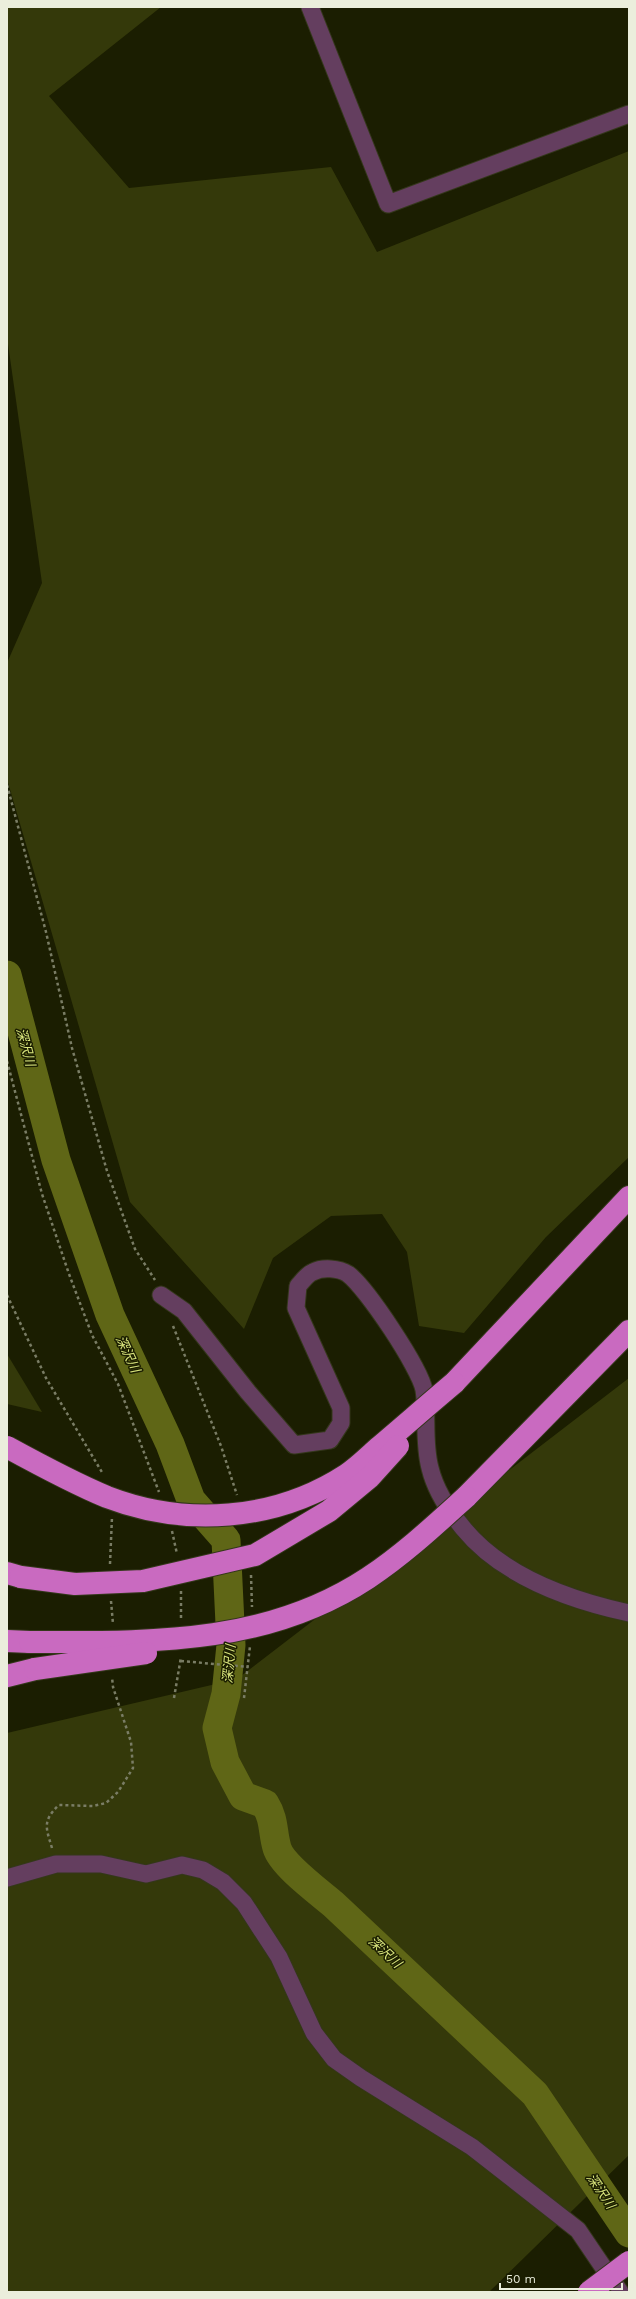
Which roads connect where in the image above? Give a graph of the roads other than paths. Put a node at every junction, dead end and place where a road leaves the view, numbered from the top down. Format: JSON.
{"nodes":[{"id":1,"x":310,"y":7,"type":"edge"},
{"id":2,"x":629,"y":114,"type":"edge"},
{"id":3,"x":629,"y":1197,"type":"edge"},
{"id":4,"x":161,"y":1295,"type":"road end"},
{"id":5,"x":629,"y":1330,"type":"edge"},
{"id":6,"x":454,"y":1383,"type":"junction"},
{"id":7,"x":7,"y":1447,"type":"edge"},
{"id":8,"x":14,"y":1575,"type":"edge"},
{"id":9,"x":629,"y":1613,"type":"edge"},
{"id":10,"x":247,"y":1628,"type":"junction"},
{"id":11,"x":7,"y":1641,"type":"edge"},
{"id":12,"x":7,"y":1676,"type":"edge"},
{"id":13,"x":7,"y":1878,"type":"edge"},
{"id":14,"x":629,"y":2262,"type":"edge"},
{"id":15,"x":589,"y":2292,"type":"edge"},
{"id":16,"x":620,"y":2292,"type":"edge"}],
"edges":[{"from":1,"to":2,"type":"street"},
{"from":3,"to":6,"type":"highway"},
{"from":4,"to":9,"type":"street"},
{"from":5,"to":10,"type":"highway","bridge":true},
{"from":6,"to":7,"type":"highway","bridge":true},
{"from":6,"to":8,"type":"highway","bridge":true},
{"from":10,"to":11,"type":"highway","bridge":true},
{"from":10,"to":12,"type":"highway","bridge":true},
{"from":13,"to":16,"type":"street"},
{"from":14,"to":15,"type":"highway","bridge":true}]}
